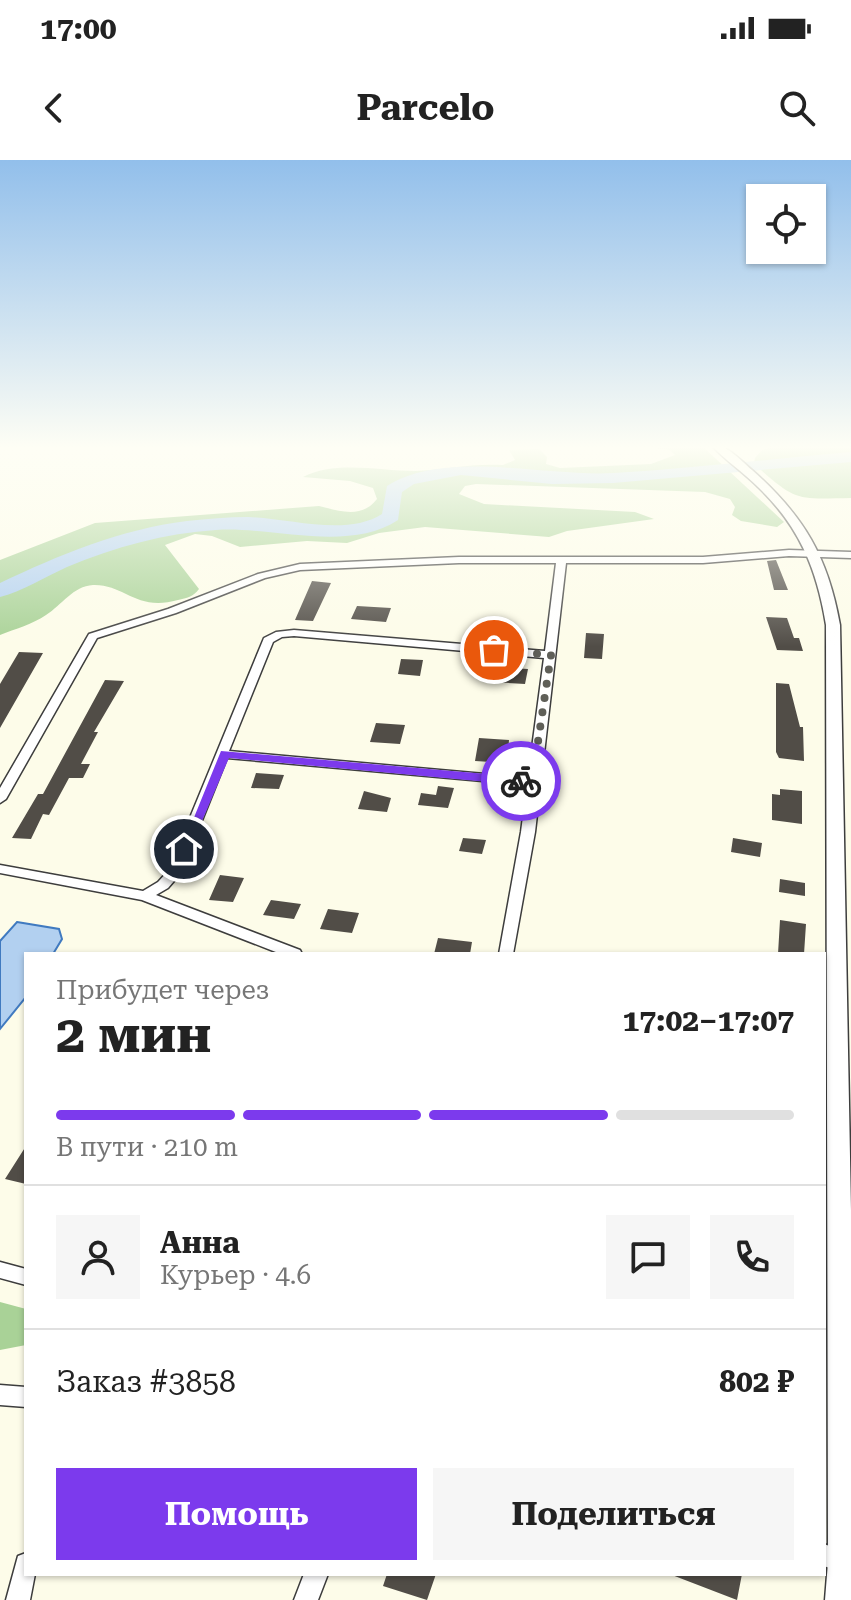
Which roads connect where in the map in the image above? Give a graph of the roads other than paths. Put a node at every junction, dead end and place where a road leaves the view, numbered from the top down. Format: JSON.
{"nodes":[{"id":1,"x":787,"y":512,"type":"edge"},
{"id":2,"x":817,"y":553,"type":"junction"},
{"id":3,"x":851,"y":555,"type":"edge"},
{"id":4,"x":561,"y":561,"type":"junction"},
{"id":5,"x":551,"y":655,"type":"junction"},
{"id":6,"x":225,"y":754,"type":"junction"},
{"id":7,"x":532,"y":782,"type":"junction"},
{"id":8,"x":0,"y":799,"type":"edge"},
{"id":9,"x":0,"y":869,"type":"edge"},
{"id":10,"x":145,"y":896,"type":"junction"},
{"id":11,"x":290,"y":952,"type":"edge"},
{"id":12,"x":506,"y":952,"type":"edge"},
{"id":13,"x":0,"y":1270,"type":"edge"},
{"id":14,"x":24,"y":1276,"type":"edge"},
{"id":15,"x":0,"y":1395,"type":"edge"},
{"id":16,"x":24,"y":1397,"type":"edge"},
{"id":17,"x":833,"y":1558,"type":"edge"},
{"id":18,"x":24,"y":1573,"type":"edge"},
{"id":19,"x":315,"y":1576,"type":"edge"},
{"id":20,"x":18,"y":1600,"type":"edge"},
{"id":21,"x":306,"y":1600,"type":"edge"},
{"id":22,"x":840,"y":1600,"type":"edge"}],
"edges":[{"from":1,"to":2,"type":"street"},
{"from":2,"to":3,"type":"street"},
{"from":2,"to":4,"type":"street"},
{"from":2,"to":17,"type":"street"},
{"from":4,"to":5,"type":"street"},
{"from":4,"to":8,"type":"street"},
{"from":5,"to":6,"type":"street"},
{"from":5,"to":7,"type":"street"},
{"from":6,"to":7,"type":"street"},
{"from":6,"to":10,"type":"street"},
{"from":7,"to":12,"type":"street"},
{"from":9,"to":10,"type":"street"},
{"from":10,"to":11,"type":"street"},
{"from":13,"to":14,"type":"street"},
{"from":15,"to":16,"type":"street"},
{"from":17,"to":22,"type":"street"},
{"from":18,"to":20,"type":"street"},
{"from":19,"to":21,"type":"street"}]}
